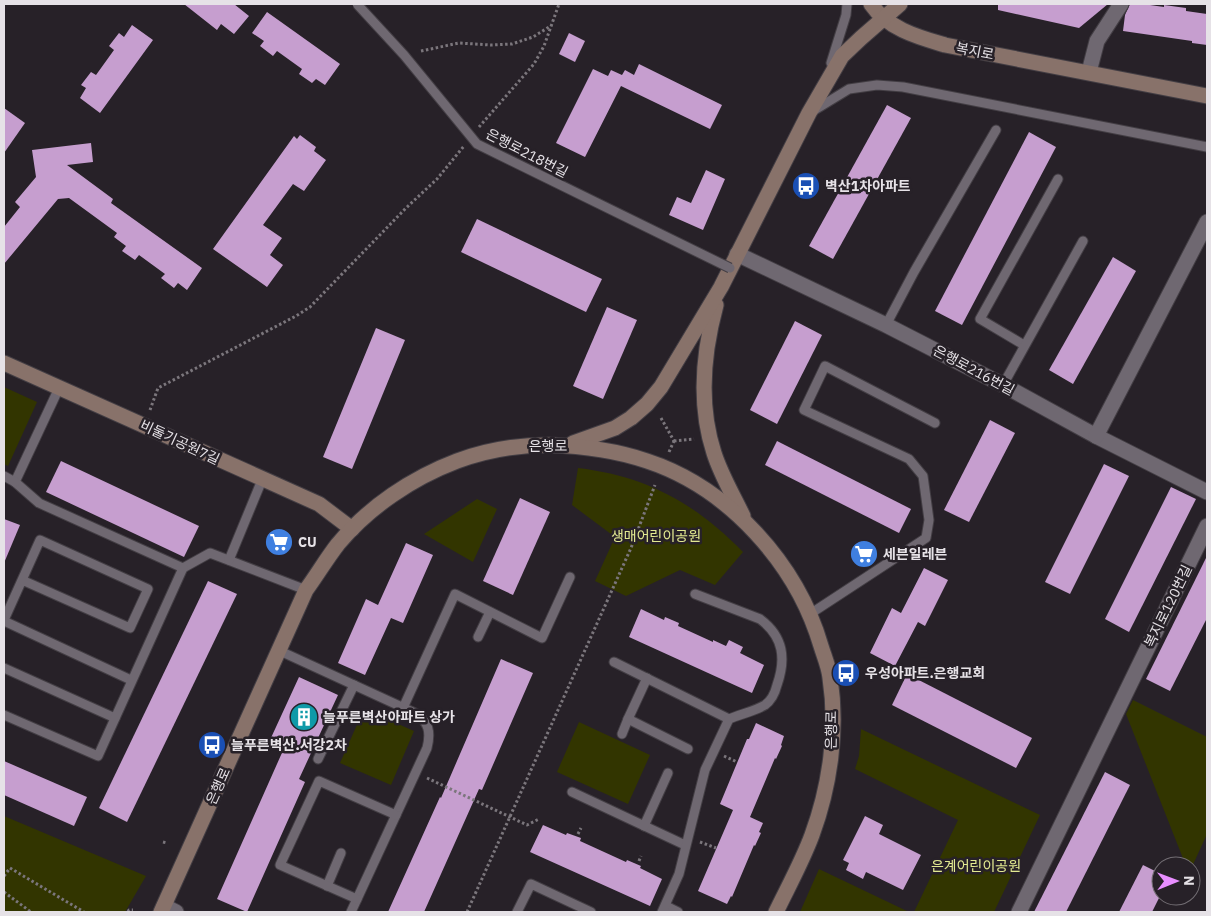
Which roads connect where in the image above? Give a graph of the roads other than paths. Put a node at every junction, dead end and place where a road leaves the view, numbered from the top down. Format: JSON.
{"nodes":[{"id":1,"x":357,"y":4,"type":"edge"},
{"id":2,"x":847,"y":4,"type":"edge"},
{"id":3,"x":872,"y":4,"type":"edge"},
{"id":4,"x":900,"y":4,"type":"edge"},
{"id":5,"x":1120,"y":4,"type":"edge"},
{"id":6,"x":884,"y":18,"type":"junction"},
{"id":7,"x":1089,"y":72,"type":"junction"},
{"id":8,"x":1207,"y":96,"type":"edge"},
{"id":9,"x":809,"y":113,"type":"junction"},
{"id":10,"x":996,"y":130,"type":"dead end"},
{"id":11,"x":1207,"y":147,"type":"edge"},
{"id":12,"x":1058,"y":180,"type":"dead end"},
{"id":13,"x":1207,"y":222,"type":"edge"},
{"id":14,"x":1083,"y":241,"type":"dead end"},
{"id":15,"x":737,"y":254,"type":"junction"},
{"id":16,"x":730,"y":268,"type":"junction"},
{"id":17,"x":720,"y":287,"type":"junction"},
{"id":18,"x":886,"y":325,"type":"junction"},
{"id":19,"x":1024,"y":345,"type":"junction"},
{"id":20,"x":4,"y":363,"type":"edge"},
{"id":21,"x":1003,"y":385,"type":"junction"},
{"id":22,"x":59,"y":388,"type":"junction"},
{"id":23,"x":935,"y":423,"type":"dead end"},
{"id":24,"x":1096,"y":436,"type":"junction"},
{"id":25,"x":567,"y":446,"type":"junction"},
{"id":26,"x":4,"y":476,"type":"edge"},
{"id":27,"x":262,"y":480,"type":"junction"},
{"id":28,"x":15,"y":482,"type":"junction"},
{"id":29,"x":1207,"y":492,"type":"edge"},
{"id":30,"x":747,"y":524,"type":"junction"},
{"id":31,"x":1207,"y":526,"type":"edge"},
{"id":32,"x":352,"y":529,"type":"junction"},
{"id":33,"x":229,"y":560,"type":"junction"},
{"id":34,"x":183,"y":568,"type":"junction"},
{"id":35,"x":570,"y":578,"type":"dead end"},
{"id":36,"x":22,"y":580,"type":"junction"},
{"id":37,"x":306,"y":590,"type":"junction"},
{"id":38,"x":695,"y":594,"type":"dead end"},
{"id":39,"x":490,"y":612,"type":"junction"},
{"id":40,"x":810,"y":614,"type":"junction"},
{"id":41,"x":4,"y":621,"type":"edge"},
{"id":42,"x":478,"y":637,"type":"dead end"},
{"id":43,"x":280,"y":651,"type":"junction"},
{"id":44,"x":614,"y":662,"type":"dead end"},
{"id":45,"x":4,"y":668,"type":"edge"},
{"id":46,"x":647,"y":678,"type":"junction"},
{"id":47,"x":131,"y":680,"type":"junction"},
{"id":48,"x":354,"y":685,"type":"junction"},
{"id":49,"x":403,"y":708,"type":"junction"},
{"id":50,"x":4,"y":714,"type":"edge"},
{"id":51,"x":115,"y":718,"type":"junction"},
{"id":52,"x":628,"y":719,"type":"junction"},
{"id":53,"x":729,"y":719,"type":"junction"},
{"id":54,"x":622,"y":734,"type":"dead end"},
{"id":55,"x":688,"y":749,"type":"dead end"},
{"id":56,"x":318,"y":759,"type":"dead end"},
{"id":57,"x":668,"y":773,"type":"dead end"},
{"id":58,"x":572,"y":792,"type":"dead end"},
{"id":59,"x":396,"y":815,"type":"junction"},
{"id":60,"x":644,"y":826,"type":"junction"},
{"id":61,"x":685,"y":846,"type":"junction"},
{"id":62,"x":341,"y":853,"type":"dead end"},
{"id":63,"x":327,"y":886,"type":"junction"},
{"id":64,"x":357,"y":899,"type":"junction"},
{"id":65,"x":664,"y":909,"type":"edge"},
{"id":66,"x":167,"y":910,"type":"edge"},
{"id":67,"x":351,"y":912,"type":"edge"},
{"id":68,"x":517,"y":912,"type":"edge"},
{"id":69,"x":591,"y":912,"type":"edge"},
{"id":70,"x":678,"y":912,"type":"edge"},
{"id":71,"x":776,"y":912,"type":"edge"},
{"id":72,"x":1019,"y":912,"type":"edge"}],
"edges":[{"from":1,"to":16,"type":"lane","name":"은행로218번길","bridge":true},
{"from":2,"to":9,"type":"lane"},
{"from":3,"to":6,"type":"street","name":"복지로"},
{"from":4,"to":6,"type":"street"},
{"from":5,"to":7,"type":"street"},
{"from":6,"to":7,"type":"street","name":"복지로"},
{"from":6,"to":9,"type":"street"},
{"from":7,"to":8,"type":"street","name":"복지로"},
{"from":9,"to":11,"type":"lane"},
{"from":9,"to":15,"type":"street"},
{"from":10,"to":18,"type":"lane"},
{"from":12,"to":19,"type":"lane"},
{"from":13,"to":24,"type":"street"},
{"from":14,"to":19,"type":"lane"},
{"from":15,"to":16,"type":"street"},
{"from":15,"to":18,"type":"street","name":"은행로216번길"},
{"from":16,"to":17,"type":"street"},
{"from":17,"to":25,"type":"street"},
{"from":17,"to":30,"type":"street"},
{"from":18,"to":21,"type":"street","name":"은행로216번길"},
{"from":19,"to":21,"type":"lane"},
{"from":20,"to":22,"type":"street","name":"비둘기공원7길"},
{"from":21,"to":24,"type":"street","name":"은행로216번길"},
{"from":22,"to":27,"type":"street","name":"비둘기공원7길"},
{"from":22,"to":28,"type":"lane"},
{"from":23,"to":40,"type":"lane"},
{"from":24,"to":29,"type":"street","name":"은행로216번길"},
{"from":25,"to":30,"type":"street","name":"은행로"},
{"from":25,"to":32,"type":"street","name":"은행로"},
{"from":26,"to":28,"type":"lane"},
{"from":27,"to":32,"type":"street","name":"비둘기공원7길"},
{"from":27,"to":33,"type":"lane"},
{"from":28,"to":34,"type":"lane"},
{"from":30,"to":40,"type":"street","name":"은행로"},
{"from":31,"to":72,"type":"street","name":"복지로120번길"},
{"from":32,"to":37,"type":"street","name":"은행로"},
{"from":33,"to":34,"type":"lane"},
{"from":33,"to":37,"type":"lane"},
{"from":34,"to":47,"type":"lane"},
{"from":35,"to":39,"type":"lane"},
{"from":36,"to":36,"type":"lane"},
{"from":36,"to":41,"type":"lane"},
{"from":37,"to":43,"type":"street","name":"은행로"},
{"from":38,"to":53,"type":"lane"},
{"from":39,"to":42,"type":"lane"},
{"from":39,"to":49,"type":"lane"},
{"from":40,"to":71,"type":"street","name":"은행로"},
{"from":41,"to":47,"type":"lane"},
{"from":43,"to":48,"type":"lane"},
{"from":43,"to":66,"type":"street","name":"은행로"},
{"from":44,"to":46,"type":"lane"},
{"from":45,"to":51,"type":"lane"},
{"from":46,"to":52,"type":"lane"},
{"from":46,"to":53,"type":"lane"},
{"from":47,"to":51,"type":"lane"},
{"from":48,"to":49,"type":"lane"},
{"from":48,"to":56,"type":"lane"},
{"from":49,"to":59,"type":"lane"},
{"from":50,"to":51,"type":"lane"},
{"from":52,"to":54,"type":"lane"},
{"from":52,"to":55,"type":"lane"},
{"from":53,"to":61,"type":"lane"},
{"from":57,"to":60,"type":"lane"},
{"from":58,"to":60,"type":"lane"},
{"from":59,"to":63,"type":"lane"},
{"from":59,"to":64,"type":"lane"},
{"from":60,"to":61,"type":"lane"},
{"from":61,"to":65,"type":"lane"},
{"from":62,"to":63,"type":"lane"},
{"from":63,"to":64,"type":"lane"},
{"from":64,"to":67,"type":"lane"},
{"from":65,"to":70,"type":"lane"},
{"from":68,"to":69,"type":"lane"}]}
